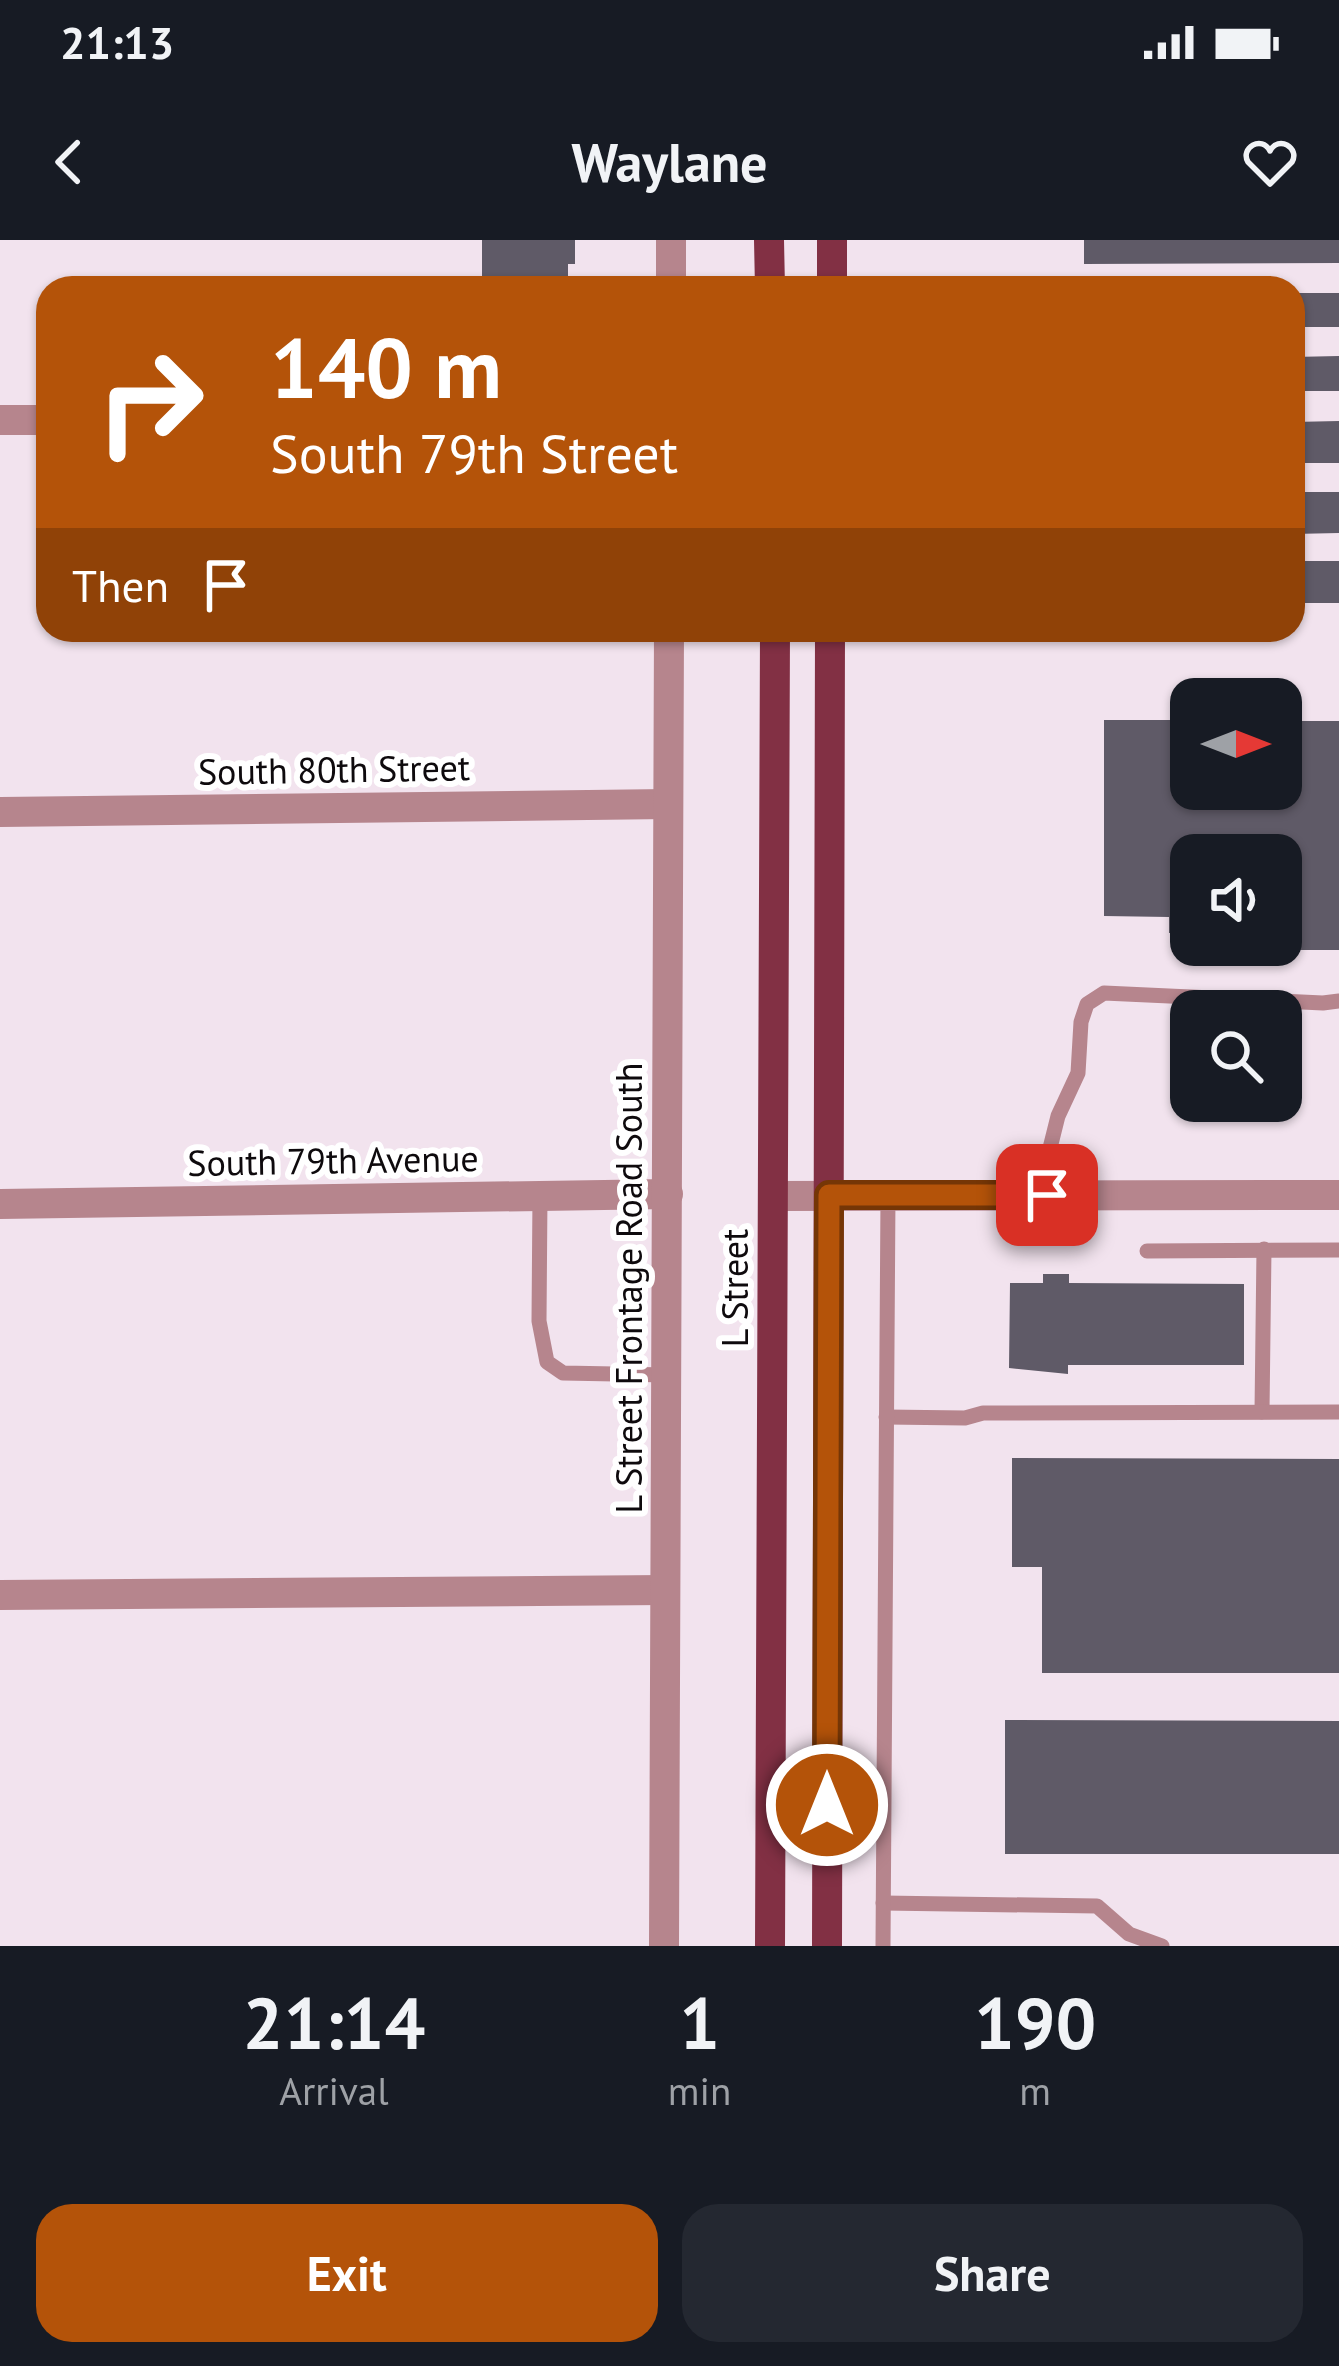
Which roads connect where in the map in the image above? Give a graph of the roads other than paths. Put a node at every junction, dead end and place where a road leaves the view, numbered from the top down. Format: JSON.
{"nodes":[{"id":1,"x":671,"y":240,"type":"edge"},
{"id":2,"x":769,"y":240,"type":"edge"},
{"id":3,"x":832,"y":240,"type":"edge"},
{"id":4,"x":671,"y":276,"type":"edge"},
{"id":5,"x":770,"y":276,"type":"edge"},
{"id":6,"x":832,"y":276,"type":"edge"},
{"id":7,"x":0,"y":420,"type":"edge"},
{"id":8,"x":36,"y":420,"type":"edge"},
{"id":9,"x":669,"y":642,"type":"edge"},
{"id":10,"x":775,"y":642,"type":"edge"},
{"id":11,"x":830,"y":642,"type":"edge"},
{"id":12,"x":668,"y":804,"type":"junction"},
{"id":13,"x":0,"y":812,"type":"edge"},
{"id":14,"x":1339,"y":1000,"type":"edge"},
{"id":15,"x":668,"y":1194,"type":"junction"},
{"id":16,"x":540,"y":1195,"type":"junction"},
{"id":17,"x":829,"y":1195,"type":"junction"},
{"id":18,"x":888,"y":1195,"type":"junction"},
{"id":19,"x":1047,"y":1195,"type":"junction"},
{"id":20,"x":1339,"y":1195,"type":"edge"},
{"id":21,"x":773,"y":1196,"type":"junction"},
{"id":22,"x":0,"y":1204,"type":"edge"},
{"id":23,"x":1264,"y":1249,"type":"junction"},
{"id":24,"x":1339,"y":1250,"type":"edge"},
{"id":25,"x":1147,"y":1251,"type":"dead end"},
{"id":26,"x":667,"y":1376,"type":"junction"},
{"id":27,"x":1262,"y":1412,"type":"junction"},
{"id":28,"x":1339,"y":1412,"type":"edge"},
{"id":29,"x":886,"y":1417,"type":"junction"},
{"id":30,"x":665,"y":1590,"type":"junction"},
{"id":31,"x":0,"y":1595,"type":"edge"},
{"id":32,"x":884,"y":1903,"type":"junction"},
{"id":33,"x":664,"y":1946,"type":"edge"},
{"id":34,"x":770,"y":1946,"type":"edge"},
{"id":35,"x":827,"y":1946,"type":"edge"},
{"id":36,"x":883,"y":1946,"type":"edge"},
{"id":37,"x":1162,"y":1946,"type":"edge"}],
"edges":[{"from":1,"to":4,"type":"street"},
{"from":2,"to":5,"type":"main road"},
{"from":3,"to":6,"type":"main road"},
{"from":7,"to":8,"type":"street"},
{"from":9,"to":12,"type":"street","name":"L Street Frontage Road South"},
{"from":10,"to":21,"type":"main road","name":"L Street"},
{"from":11,"to":17,"type":"main road"},
{"from":12,"to":13,"type":"street","name":"South 80th Street"},
{"from":12,"to":15,"type":"street","name":"L Street Frontage Road South"},
{"from":14,"to":19,"type":"lane"},
{"from":15,"to":16,"type":"street","name":"South 79th Avenue"},
{"from":15,"to":26,"type":"street","name":"L Street Frontage Road South"},
{"from":16,"to":22,"type":"street","name":"South 79th Avenue"},
{"from":16,"to":26,"type":"lane"},
{"from":17,"to":18,"type":"street"},
{"from":17,"to":21,"type":"street"},
{"from":17,"to":35,"type":"main road"},
{"from":18,"to":19,"type":"street"},
{"from":18,"to":29,"type":"lane"},
{"from":19,"to":20,"type":"street"},
{"from":21,"to":34,"type":"main road","name":"L Street"},
{"from":23,"to":24,"type":"lane"},
{"from":23,"to":25,"type":"lane"},
{"from":23,"to":27,"type":"lane"},
{"from":26,"to":30,"type":"street","name":"L Street Frontage Road South"},
{"from":27,"to":28,"type":"lane"},
{"from":27,"to":29,"type":"lane"},
{"from":29,"to":32,"type":"lane"},
{"from":30,"to":31,"type":"street"},
{"from":30,"to":33,"type":"street","name":"L Street Frontage Road South"},
{"from":32,"to":36,"type":"lane"},
{"from":32,"to":37,"type":"lane"}]}
